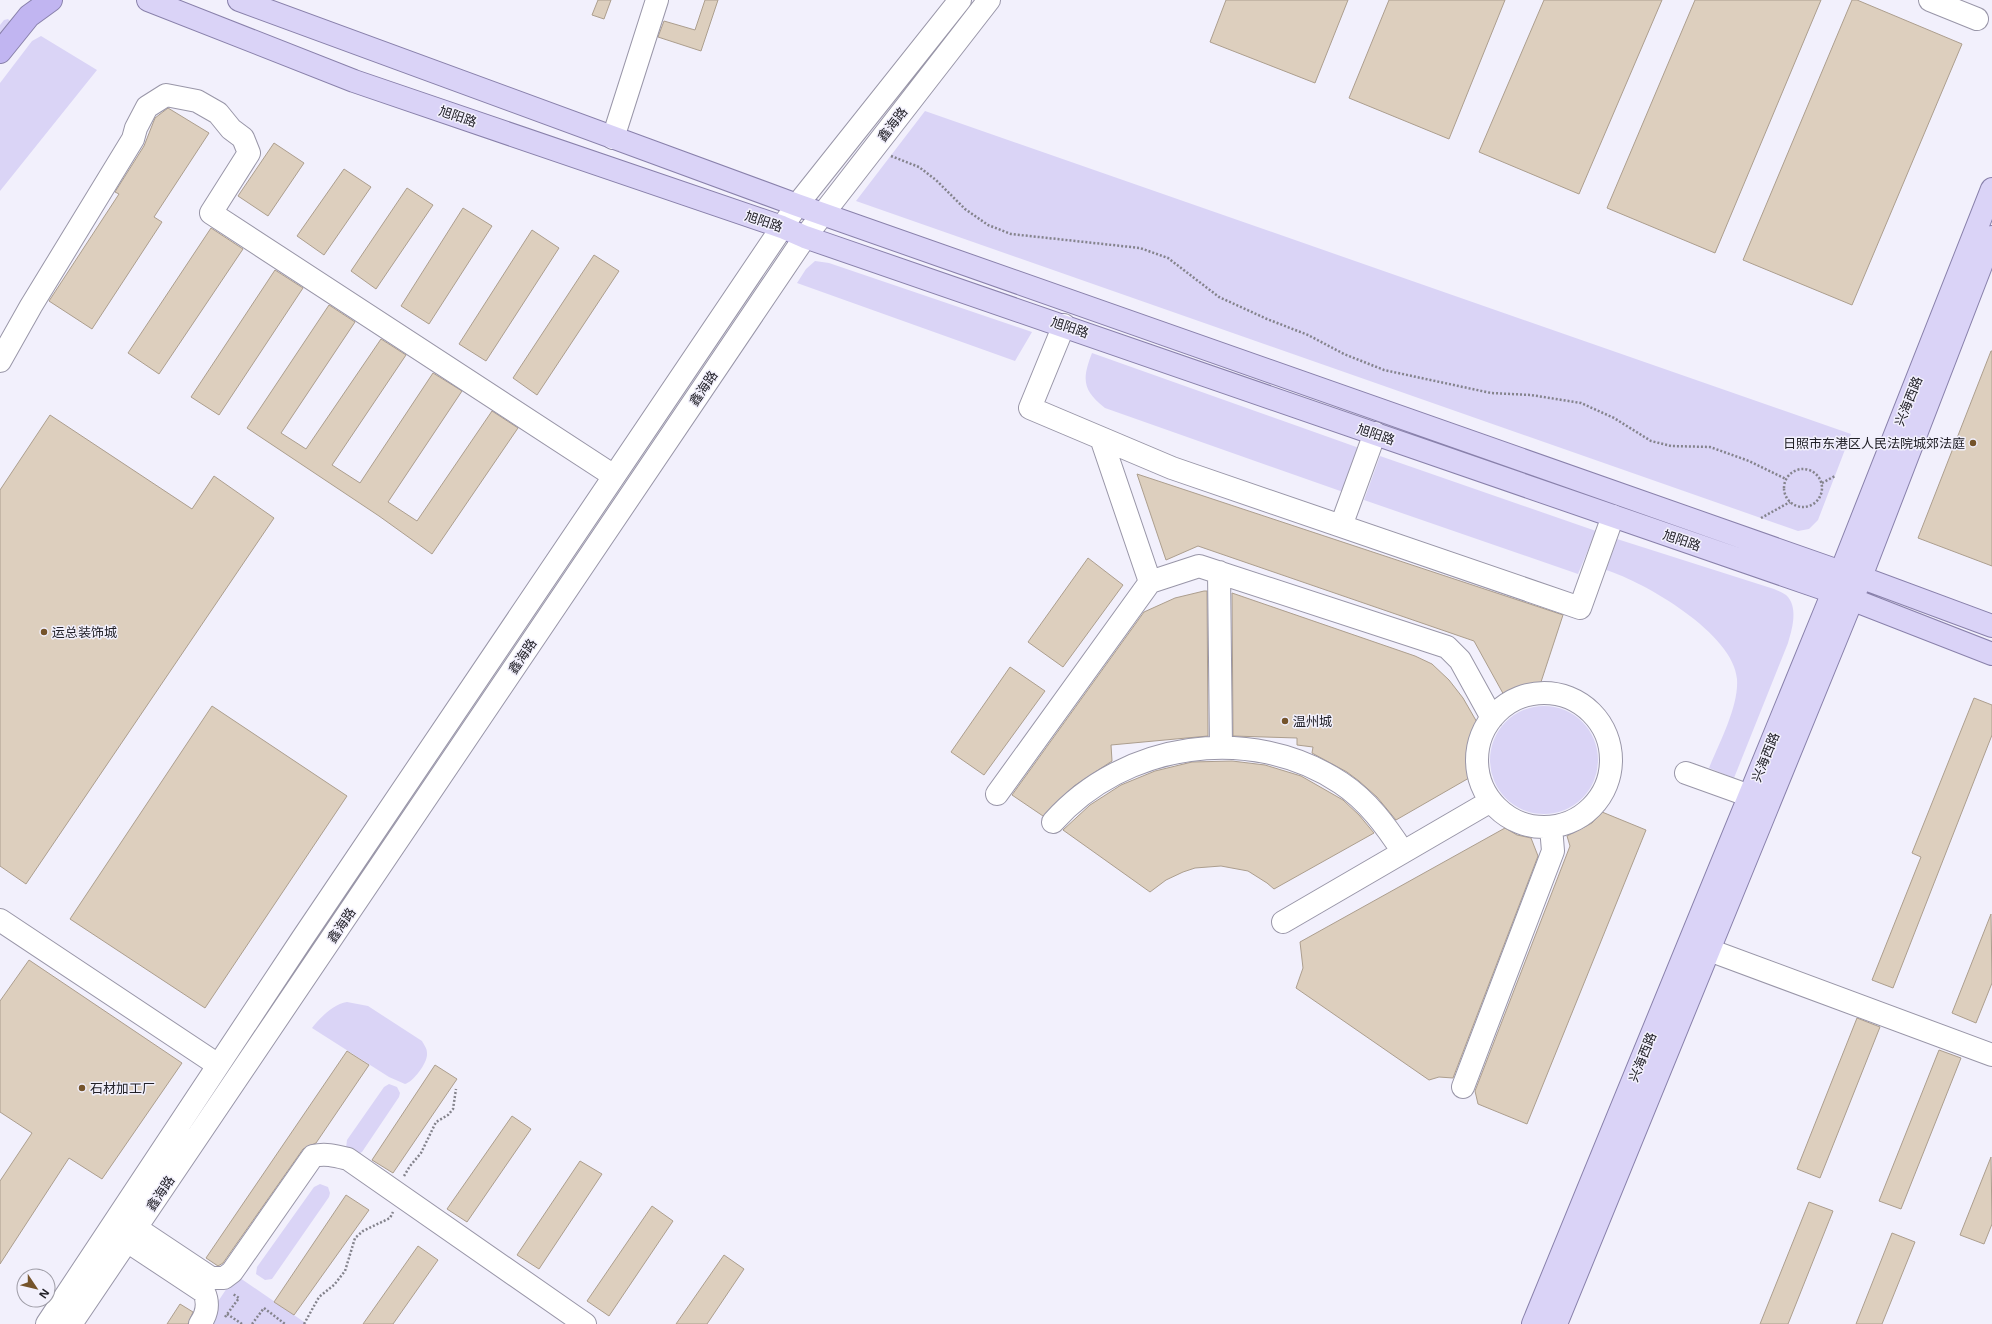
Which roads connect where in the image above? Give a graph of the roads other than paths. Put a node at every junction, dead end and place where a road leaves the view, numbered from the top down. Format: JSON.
{"nodes":[{"id":1,"x":51,"y":0,"type":"edge"},
{"id":2,"x":148,"y":0,"type":"edge"},
{"id":3,"x":657,"y":0,"type":"edge"},
{"id":4,"x":988,"y":0,"type":"edge"},
{"id":5,"x":1930,"y":0,"type":"edge"},
{"id":6,"x":243,"y":1,"type":"edge"},
{"id":7,"x":957,"y":1,"type":"edge"},
{"id":8,"x":1977,"y":18,"type":"dead end"},
{"id":9,"x":0,"y":52,"type":"edge"},
{"id":10,"x":613,"y":138,"type":"junction"},
{"id":11,"x":1992,"y":188,"type":"edge"},
{"id":12,"x":797,"y":204,"type":"junction"},
{"id":13,"x":822,"y":213,"type":"junction"},
{"id":14,"x":782,"y":227,"type":"junction"},
{"id":15,"x":805,"y":237,"type":"junction"},
{"id":16,"x":1992,"y":237,"type":"edge"},
{"id":17,"x":1064,"y":325,"type":"junction"},
{"id":18,"x":0,"y":361,"type":"edge"},
{"id":19,"x":1374,"y":433,"type":"junction"},
{"id":20,"x":1101,"y":438,"type":"junction"},
{"id":21,"x":614,"y":476,"type":"junction"},
{"id":22,"x":1613,"y":516,"type":"junction"},
{"id":23,"x":1341,"y":526,"type":"junction"},
{"id":24,"x":1219,"y":572,"type":"junction"},
{"id":25,"x":1851,"y":574,"type":"junction"},
{"id":26,"x":1150,"y":582,"type":"junction"},
{"id":27,"x":1843,"y":596,"type":"junction"},
{"id":28,"x":1992,"y":626,"type":"edge"},
{"id":29,"x":1992,"y":654,"type":"edge"},
{"id":30,"x":1492,"y":718,"type":"junction"},
{"id":31,"x":1221,"y":747,"type":"junction"},
{"id":32,"x":1686,"y":773,"type":"dead end"},
{"id":33,"x":997,"y":794,"type":"dead end"},
{"id":34,"x":1750,"y":796,"type":"junction"},
{"id":35,"x":1491,"y":802,"type":"junction"},
{"id":36,"x":1053,"y":822,"type":"dead end"},
{"id":37,"x":1551,"y":827,"type":"junction"},
{"id":38,"x":1403,"y":852,"type":"junction"},
{"id":39,"x":0,"y":920,"type":"edge"},
{"id":40,"x":1283,"y":922,"type":"dead end"},
{"id":41,"x":1709,"y":950,"type":"junction"},
{"id":42,"x":1992,"y":1055,"type":"edge"},
{"id":43,"x":218,"y":1065,"type":"junction"},
{"id":44,"x":1463,"y":1087,"type":"dead end"},
{"id":45,"x":132,"y":1234,"type":"junction"},
{"id":46,"x":47,"y":1324,"type":"edge"},
{"id":47,"x":71,"y":1324,"type":"edge"},
{"id":48,"x":200,"y":1324,"type":"edge"},
{"id":49,"x":585,"y":1324,"type":"edge"},
{"id":50,"x":1533,"y":1324,"type":"edge"},
{"id":51,"x":1556,"y":1324,"type":"edge"}],
"edges":[{"from":1,"to":9,"type":"highway"},
{"from":2,"to":14,"type":"main road","name":"旭阳路"},
{"from":3,"to":10,"type":"street"},
{"from":4,"to":13,"type":"street","name":"鑫海路"},
{"from":5,"to":8,"type":"street"},
{"from":6,"to":10,"type":"main road","name":"旭阳路"},
{"from":7,"to":12,"type":"street","name":"鑫海路"},
{"from":10,"to":12,"type":"main road","name":"旭阳路"},
{"from":11,"to":25,"type":"main road","name":"兴海西路"},
{"from":12,"to":13,"type":"main road","name":"旭阳路"},
{"from":12,"to":14,"type":"street","name":"鑫海路"},
{"from":13,"to":15,"type":"street","name":"鑫海路"},
{"from":13,"to":25,"type":"main road","name":"旭阳路"},
{"from":14,"to":15,"type":"main road","name":"旭阳路"},
{"from":14,"to":21,"type":"street","name":"鑫海路"},
{"from":15,"to":17,"type":"main road","name":"旭阳路"},
{"from":15,"to":45,"type":"street","name":"鑫海路"},
{"from":16,"to":25,"type":"main road","name":"兴海西路"},
{"from":17,"to":19,"type":"main road","name":"旭阳路"},
{"from":17,"to":20,"type":"street"},
{"from":18,"to":21,"type":"street"},
{"from":19,"to":22,"type":"main road","name":"旭阳路"},
{"from":19,"to":23,"type":"street"},
{"from":20,"to":23,"type":"street"},
{"from":20,"to":26,"type":"street"},
{"from":21,"to":43,"type":"street","name":"鑫海路"},
{"from":22,"to":23,"type":"street"},
{"from":22,"to":27,"type":"main road","name":"旭阳路"},
{"from":24,"to":26,"type":"street"},
{"from":24,"to":30,"type":"street"},
{"from":24,"to":31,"type":"street"},
{"from":25,"to":27,"type":"main road","name":"兴海西路"},
{"from":25,"to":28,"type":"main road","name":"旭阳路"},
{"from":26,"to":33,"type":"street"},
{"from":27,"to":29,"type":"main road","name":"旭阳路"},
{"from":27,"to":34,"type":"main road","name":"兴海西路"},
{"from":27,"to":41,"type":"main road","name":"兴海西路"},
{"from":30,"to":35,"type":"street"},
{"from":30,"to":37,"type":"street"},
{"from":31,"to":36,"type":"street"},
{"from":31,"to":38,"type":"street"},
{"from":32,"to":34,"type":"street"},
{"from":34,"to":50,"type":"main road","name":"兴海西路"},
{"from":35,"to":37,"type":"street"},
{"from":35,"to":38,"type":"street"},
{"from":37,"to":44,"type":"street"},
{"from":38,"to":40,"type":"street"},
{"from":39,"to":43,"type":"street"},
{"from":41,"to":42,"type":"street"},
{"from":41,"to":51,"type":"main road","name":"兴海西路"},
{"from":43,"to":46,"type":"street","name":"鑫海路"},
{"from":45,"to":47,"type":"street","name":"鑫海路"},
{"from":45,"to":48,"type":"street"},
{"from":45,"to":49,"type":"street"}]}
